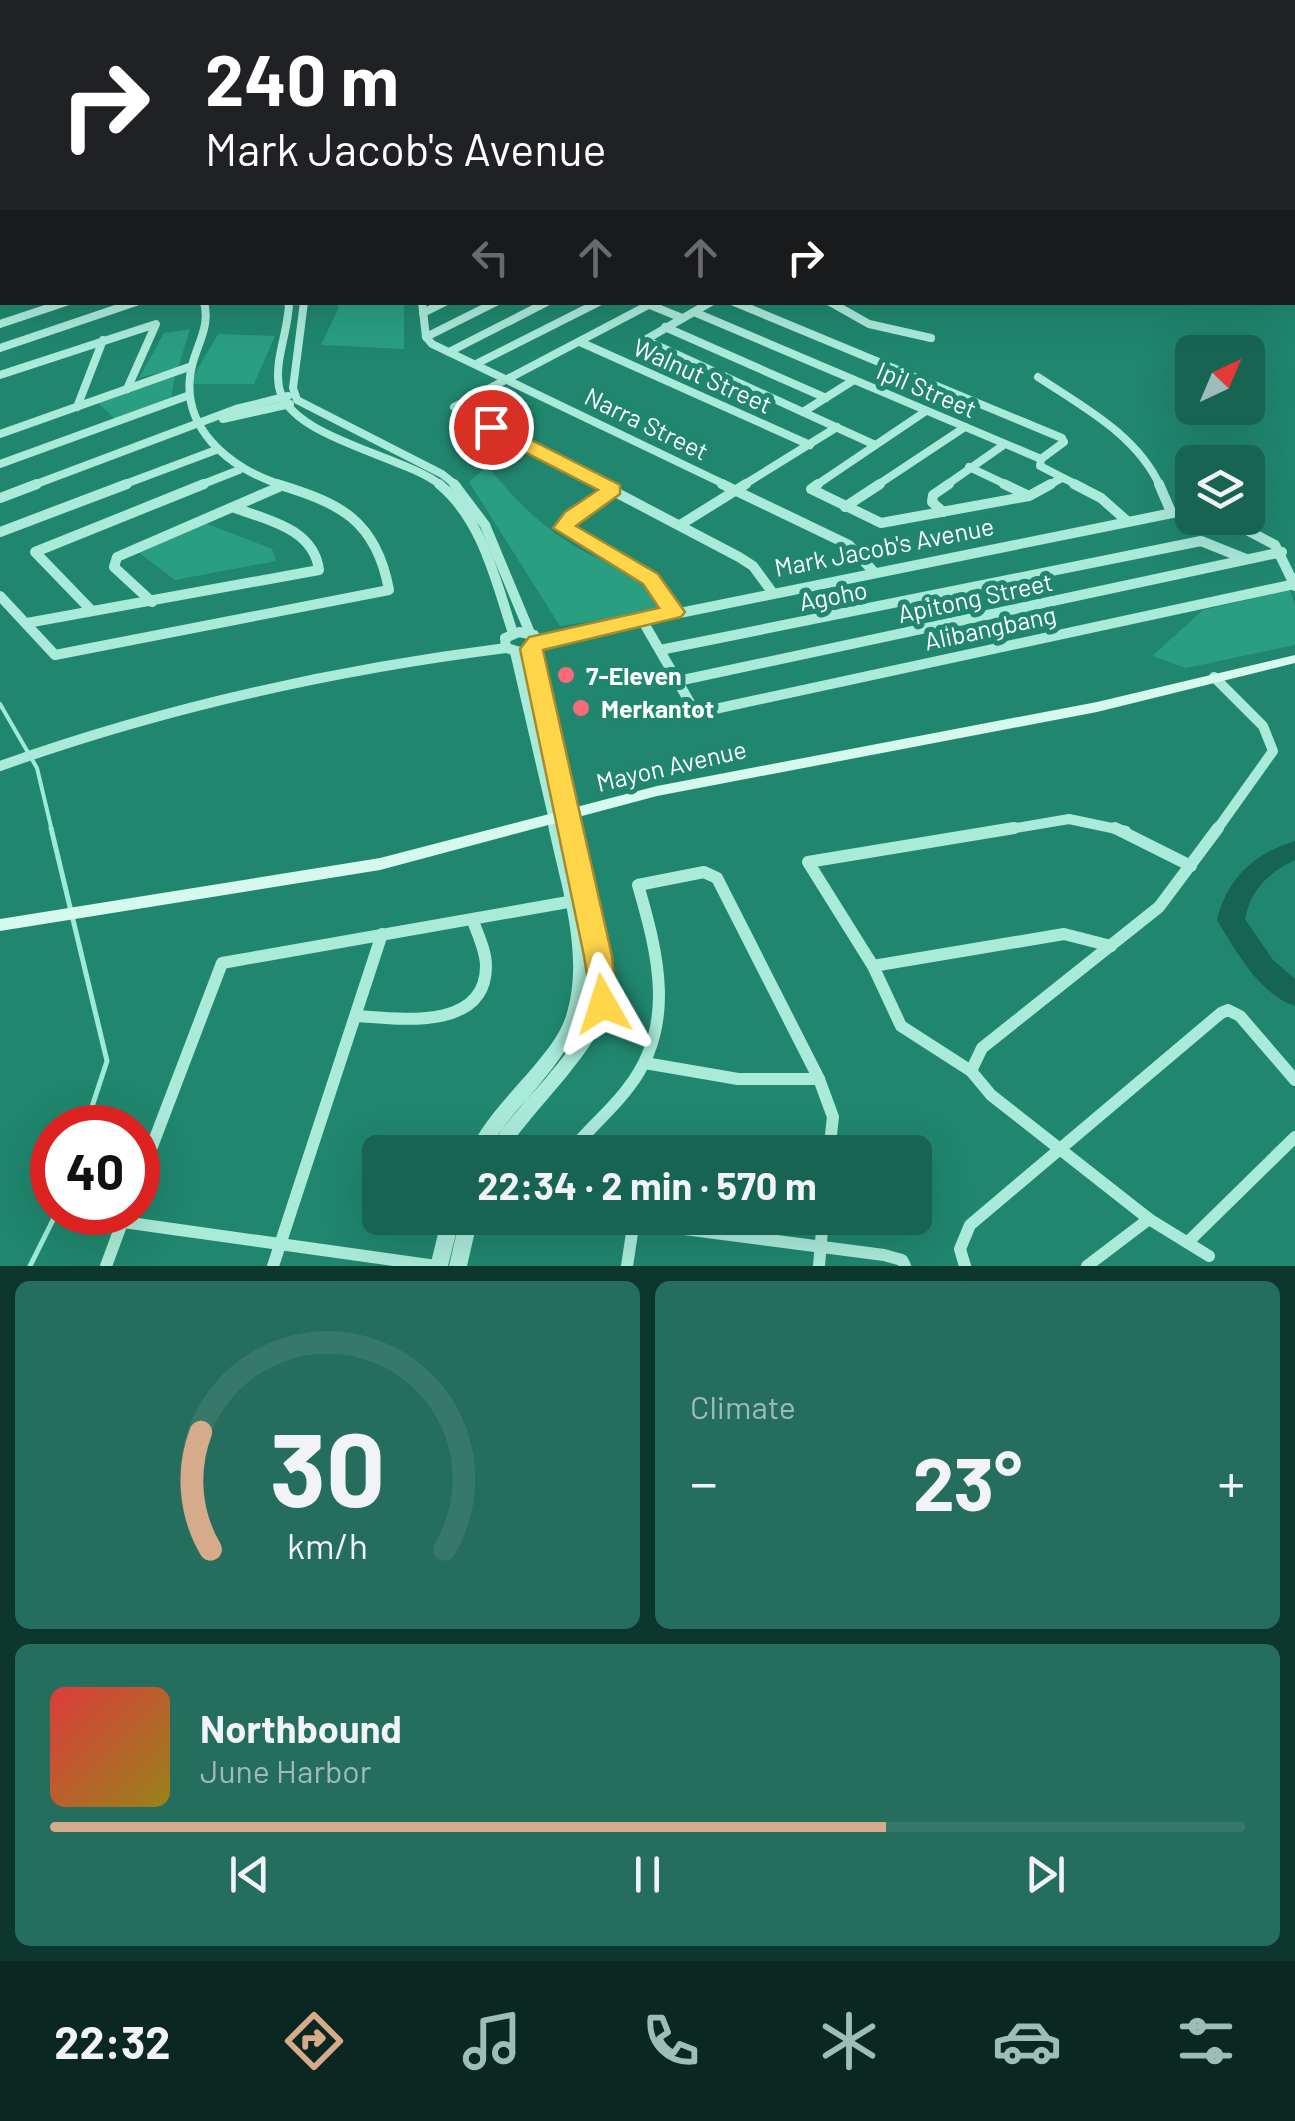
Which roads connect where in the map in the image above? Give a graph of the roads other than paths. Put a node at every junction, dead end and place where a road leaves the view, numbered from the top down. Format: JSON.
{"nodes":[{"id":1,"x":57,"y":305,"type":"edge"},
{"id":2,"x":127,"y":305,"type":"edge"},
{"id":3,"x":205,"y":305,"type":"edge"},
{"id":4,"x":289,"y":305,"type":"edge"},
{"id":5,"x":304,"y":305,"type":"edge"},
{"id":6,"x":490,"y":305,"type":"edge"},
{"id":7,"x":541,"y":305,"type":"edge"},
{"id":8,"x":594,"y":305,"type":"edge"},
{"id":9,"x":650,"y":305,"type":"edge"},
{"id":10,"x":654,"y":305,"type":"edge"},
{"id":11,"x":707,"y":305,"type":"edge"},
{"id":12,"x":748,"y":305,"type":"edge"},
{"id":13,"x":835,"y":305,"type":"edge"},
{"id":14,"x":423,"y":308,"type":"edge"},
{"id":15,"x":694,"y":312,"type":"junction"},
{"id":16,"x":682,"y":318,"type":"junction"},
{"id":17,"x":0,"y":324,"type":"edge"},
{"id":18,"x":665,"y":328,"type":"junction"},
{"id":19,"x":426,"y":337,"type":"junction"},
{"id":20,"x":931,"y":338,"type":"dead end"},
{"id":21,"x":103,"y":340,"type":"junction"},
{"id":22,"x":580,"y":342,"type":"junction"},
{"id":23,"x":0,"y":348,"type":"edge"},
{"id":24,"x":449,"y":352,"type":"junction"},
{"id":25,"x":476,"y":364,"type":"junction"},
{"id":26,"x":189,"y":367,"type":"junction"},
{"id":27,"x":0,"y":375,"type":"edge"},
{"id":28,"x":1038,"y":377,"type":"dead end"},
{"id":29,"x":508,"y":378,"type":"junction"},
{"id":30,"x":854,"y":380,"type":"junction"},
{"id":31,"x":128,"y":389,"type":"junction"},
{"id":32,"x":186,"y":396,"type":"junction"},
{"id":33,"x":296,"y":398,"type":"junction"},
{"id":34,"x":826,"y":398,"type":"junction"},
{"id":35,"x":284,"y":401,"type":"junction"},
{"id":36,"x":77,"y":407,"type":"junction"},
{"id":37,"x":926,"y":411,"type":"junction"},
{"id":38,"x":803,"y":412,"type":"junction"},
{"id":39,"x":199,"y":422,"type":"junction"},
{"id":40,"x":837,"y":428,"type":"junction"},
{"id":41,"x":965,"y":428,"type":"junction"},
{"id":42,"x":0,"y":434,"type":"edge"},
{"id":43,"x":874,"y":444,"type":"junction"},
{"id":44,"x":1005,"y":444,"type":"junction"},
{"id":45,"x":810,"y":445,"type":"junction"},
{"id":46,"x":216,"y":450,"type":"junction"},
{"id":47,"x":1041,"y":459,"type":"junction"},
{"id":48,"x":0,"y":464,"type":"edge"},
{"id":49,"x":969,"y":468,"type":"junction"},
{"id":50,"x":239,"y":470,"type":"junction"},
{"id":51,"x":1062,"y":478,"type":"junction"},
{"id":52,"x":280,"y":487,"type":"junction"},
{"id":53,"x":613,"y":490,"type":"junction"},
{"id":54,"x":738,"y":490,"type":"junction"},
{"id":55,"x":1028,"y":496,"type":"junction"},
{"id":56,"x":0,"y":498,"type":"edge"},
{"id":57,"x":844,"y":507,"type":"junction"},
{"id":58,"x":235,"y":508,"type":"junction"},
{"id":59,"x":1175,"y":511,"type":"edge"},
{"id":60,"x":943,"y":512,"type":"junction"},
{"id":61,"x":1171,"y":512,"type":"junction"},
{"id":62,"x":1127,"y":521,"type":"junction"},
{"id":63,"x":680,"y":525,"type":"junction"},
{"id":64,"x":0,"y":532,"type":"edge"},
{"id":65,"x":1259,"y":535,"type":"edge"},
{"id":66,"x":1282,"y":552,"type":"junction"},
{"id":67,"x":1247,"y":559,"type":"junction"},
{"id":68,"x":872,"y":571,"type":"junction"},
{"id":69,"x":1295,"y":585,"type":"edge"},
{"id":70,"x":772,"y":592,"type":"junction"},
{"id":71,"x":0,"y":596,"type":"edge"},
{"id":72,"x":152,"y":602,"type":"junction"},
{"id":73,"x":92,"y":611,"type":"junction"},
{"id":74,"x":674,"y":612,"type":"junction"},
{"id":75,"x":641,"y":618,"type":"junction"},
{"id":76,"x":27,"y":623,"type":"junction"},
{"id":77,"x":533,"y":640,"type":"junction"},
{"id":78,"x":510,"y":642,"type":"junction"},
{"id":79,"x":660,"y":650,"type":"junction"},
{"id":80,"x":1295,"y":660,"type":"edge"},
{"id":81,"x":1214,"y":677,"type":"junction"},
{"id":82,"x":678,"y":680,"type":"junction"},
{"id":83,"x":0,"y":766,"type":"edge"},
{"id":84,"x":560,"y":818,"type":"junction"},
{"id":85,"x":1191,"y":866,"type":"junction"},
{"id":86,"x":577,"y":900,"type":"junction"},
{"id":87,"x":473,"y":921,"type":"junction"},
{"id":88,"x":0,"y":926,"type":"edge"},
{"id":89,"x":382,"y":934,"type":"junction"},
{"id":90,"x":1111,"y":946,"type":"junction"},
{"id":91,"x":873,"y":966,"type":"junction"},
{"id":92,"x":356,"y":1016,"type":"junction"},
{"id":93,"x":645,"y":1064,"type":"junction"},
{"id":94,"x":971,"y":1071,"type":"junction"},
{"id":95,"x":819,"y":1078,"type":"junction"},
{"id":96,"x":1295,"y":1080,"type":"edge"},
{"id":97,"x":160,"y":1125,"type":"edge"},
{"id":98,"x":487,"y":1135,"type":"edge"},
{"id":99,"x":510,"y":1135,"type":"edge"},
{"id":100,"x":584,"y":1135,"type":"edge"},
{"id":101,"x":830,"y":1135,"type":"edge"},
{"id":102,"x":1295,"y":1137,"type":"edge"},
{"id":103,"x":1060,"y":1150,"type":"junction"},
{"id":104,"x":1149,"y":1219,"type":"junction"},
{"id":105,"x":160,"y":1223,"type":"edge"},
{"id":106,"x":117,"y":1235,"type":"edge"},
{"id":107,"x":446,"y":1235,"type":"edge"},
{"id":108,"x":465,"y":1235,"type":"edge"},
{"id":109,"x":632,"y":1235,"type":"edge"},
{"id":110,"x":741,"y":1235,"type":"edge"},
{"id":111,"x":821,"y":1235,"type":"edge"},
{"id":112,"x":1189,"y":1241,"type":"junction"},
{"id":113,"x":280,"y":1245,"type":"junction"},
{"id":114,"x":820,"y":1246,"type":"junction"},
{"id":115,"x":1209,"y":1256,"type":"dead end"},
{"id":116,"x":106,"y":1266,"type":"edge"},
{"id":117,"x":273,"y":1266,"type":"edge"},
{"id":118,"x":438,"y":1266,"type":"edge"},
{"id":119,"x":458,"y":1266,"type":"edge"},
{"id":120,"x":627,"y":1266,"type":"edge"},
{"id":121,"x":819,"y":1266,"type":"edge"},
{"id":122,"x":905,"y":1266,"type":"edge"},
{"id":123,"x":965,"y":1266,"type":"edge"},
{"id":124,"x":1086,"y":1266,"type":"edge"}],
"edges":[{"from":1,"to":17,"type":"street"},
{"from":2,"to":23,"type":"street"},
{"from":3,"to":26,"type":"street"},
{"from":4,"to":35,"type":"street"},
{"from":5,"to":33,"type":"street"},
{"from":6,"to":19,"type":"street"},
{"from":7,"to":24,"type":"street"},
{"from":8,"to":25,"type":"street"},
{"from":9,"to":22,"type":"street"},
{"from":10,"to":16,"type":"street"},
{"from":11,"to":15,"type":"street"},
{"from":12,"to":47,"type":"street"},
{"from":13,"to":20,"type":"street"},
{"from":14,"to":19,"type":"street"},
{"from":15,"to":16,"type":"street"},
{"from":15,"to":30,"type":"street","name":"Ipil Street"},
{"from":16,"to":18,"type":"street"},
{"from":18,"to":34,"type":"street"},
{"from":18,"to":38,"type":"street"},
{"from":19,"to":24,"type":"street","name":"Narra Street"},
{"from":21,"to":27,"type":"street"},
{"from":21,"to":31,"type":"street"},
{"from":21,"to":36,"type":"street"},
{"from":22,"to":29,"type":"street"},
{"from":22,"to":45,"type":"street","name":"Walnut Street"},
{"from":24,"to":25,"type":"street","name":"Narra Street"},
{"from":25,"to":29,"type":"street","name":"Narra Street"},
{"from":26,"to":31,"type":"street"},
{"from":26,"to":32,"type":"street"},
{"from":28,"to":61,"type":"street"},
{"from":29,"to":53,"type":"street"},
{"from":29,"to":54,"type":"street","name":"Narra Street"},
{"from":30,"to":34,"type":"street"},
{"from":30,"to":37,"type":"street","name":"Ipil Street"},
{"from":31,"to":36,"type":"street"},
{"from":32,"to":39,"type":"street"},
{"from":32,"to":48,"type":"street"},
{"from":33,"to":35,"type":"street"},
{"from":33,"to":77,"type":"street"},
{"from":34,"to":38,"type":"street"},
{"from":35,"to":39,"type":"street"},
{"from":35,"to":78,"type":"street"},
{"from":36,"to":42,"type":"street"},
{"from":37,"to":41,"type":"street","name":"Ipil Street"},
{"from":37,"to":43,"type":"street"},
{"from":38,"to":40,"type":"street"},
{"from":39,"to":46,"type":"street"},
{"from":39,"to":56,"type":"street"},
{"from":40,"to":43,"type":"street"},
{"from":40,"to":45,"type":"street"},
{"from":41,"to":44,"type":"street","name":"Ipil Street"},
{"from":41,"to":57,"type":"street"},
{"from":43,"to":57,"type":"street"},
{"from":44,"to":47,"type":"street","name":"Ipil Street"},
{"from":44,"to":49,"type":"street"},
{"from":45,"to":54,"type":"street"},
{"from":46,"to":50,"type":"street"},
{"from":46,"to":64,"type":"street"},
{"from":47,"to":51,"type":"street","name":"Ipil Street"},
{"from":49,"to":55,"type":"street"},
{"from":49,"to":60,"type":"street"},
{"from":50,"to":52,"type":"street"},
{"from":50,"to":73,"type":"street"},
{"from":51,"to":55,"type":"street"},
{"from":51,"to":62,"type":"street","name":"Ipil Street"},
{"from":52,"to":58,"type":"street"},
{"from":52,"to":76,"type":"street"},
{"from":53,"to":63,"type":"street"},
{"from":53,"to":74,"type":"street"},
{"from":54,"to":63,"type":"street"},
{"from":54,"to":68,"type":"street","name":"Narra Street"},
{"from":55,"to":60,"type":"street"},
{"from":57,"to":60,"type":"street"},
{"from":58,"to":72,"type":"street"},
{"from":58,"to":72,"type":"street"},
{"from":59,"to":61,"type":"street","name":"Mark Jacob's Avenue"},
{"from":61,"to":62,"type":"street","name":"Mark Jacob's Avenue"},
{"from":62,"to":68,"type":"street","name":"Mark Jacob's Avenue"},
{"from":63,"to":70,"type":"street"},
{"from":65,"to":66,"type":"street"},
{"from":66,"to":67,"type":"street","name":"Apitong Street"},
{"from":66,"to":69,"type":"street"},
{"from":67,"to":79,"type":"street","name":"Agoho"},
{"from":67,"to":82,"type":"street","name":"Apitong Street"},
{"from":68,"to":70,"type":"street","name":"Mark Jacob's Avenue"},
{"from":69,"to":82,"type":"street","name":"Alibangbang"},
{"from":70,"to":74,"type":"street","name":"Mark Jacob's Avenue"},
{"from":71,"to":76,"type":"street"},
{"from":72,"to":73,"type":"street"},
{"from":73,"to":76,"type":"street"},
{"from":74,"to":75,"type":"street","name":"Mark Jacob's Avenue"},
{"from":75,"to":77,"type":"street","name":"Mark Jacob's Avenue"},
{"from":75,"to":79,"type":"street"},
{"from":77,"to":78,"type":"street"},
{"from":77,"to":78,"type":"street"},
{"from":77,"to":84,"type":"street"},
{"from":78,"to":83,"type":"street"},
{"from":78,"to":84,"type":"street"},
{"from":79,"to":82,"type":"street"},
{"from":80,"to":81,"type":"main road","name":"Mayon Avenue"},
{"from":81,"to":84,"type":"main road","name":"Mayon Avenue"},
{"from":81,"to":85,"type":"street"},
{"from":84,"to":86,"type":"street"},
{"from":84,"to":88,"type":"main road","name":"Mayon Avenue"},
{"from":85,"to":90,"type":"street"},
{"from":85,"to":91,"type":"street"},
{"from":86,"to":87,"type":"street"},
{"from":86,"to":98,"type":"street"},
{"from":86,"to":99,"type":"street"},
{"from":87,"to":89,"type":"street"},
{"from":87,"to":92,"type":"street"},
{"from":89,"to":92,"type":"street"},
{"from":89,"to":97,"type":"street"},
{"from":90,"to":91,"type":"street"},
{"from":90,"to":94,"type":"street"},
{"from":91,"to":94,"type":"street"},
{"from":92,"to":113,"type":"street"},
{"from":93,"to":95,"type":"street"},
{"from":93,"to":95,"type":"street"},
{"from":93,"to":100,"type":"street"},
{"from":94,"to":103,"type":"street"},
{"from":95,"to":101,"type":"street"},
{"from":96,"to":103,"type":"street"},
{"from":102,"to":112,"type":"street"},
{"from":103,"to":104,"type":"street"},
{"from":103,"to":123,"type":"street"},
{"from":104,"to":112,"type":"street"},
{"from":104,"to":124,"type":"street"},
{"from":105,"to":113,"type":"street"},
{"from":106,"to":116,"type":"street"},
{"from":107,"to":118,"type":"street"},
{"from":108,"to":119,"type":"street"},
{"from":109,"to":120,"type":"street"},
{"from":110,"to":114,"type":"street"},
{"from":111,"to":114,"type":"street"},
{"from":112,"to":115,"type":"street"},
{"from":113,"to":117,"type":"street"},
{"from":113,"to":118,"type":"street"},
{"from":114,"to":121,"type":"street"},
{"from":114,"to":122,"type":"street"}]}
